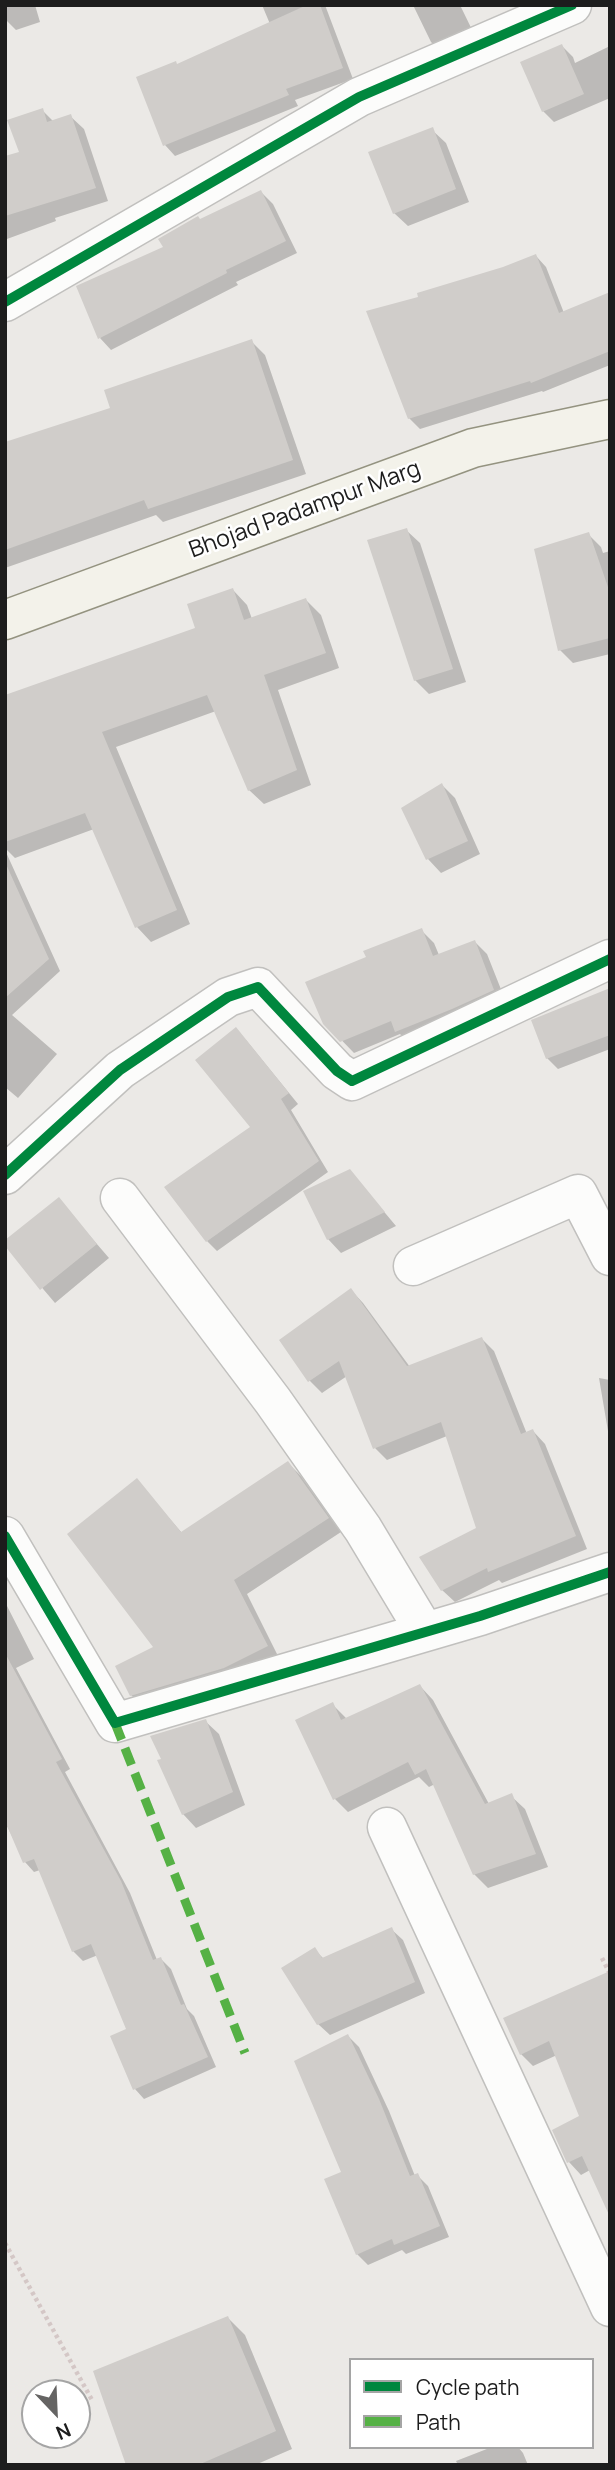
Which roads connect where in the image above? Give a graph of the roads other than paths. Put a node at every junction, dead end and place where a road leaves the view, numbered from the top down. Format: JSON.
{"nodes":[{"id":1,"x":572,"y":5,"type":"edge"},
{"id":2,"x":5,"y":302,"type":"edge"},
{"id":3,"x":610,"y":419,"type":"edge"},
{"id":4,"x":5,"y":620,"type":"edge"},
{"id":5,"x":610,"y":959,"type":"edge"},
{"id":6,"x":5,"y":1175,"type":"edge"},
{"id":7,"x":120,"y":1198,"type":"dead end"},
{"id":8,"x":610,"y":1256,"type":"edge"},
{"id":9,"x":413,"y":1266,"type":"dead end"},
{"id":10,"x":5,"y":1536,"type":"edge"},
{"id":11,"x":610,"y":1572,"type":"edge"},
{"id":12,"x":425,"y":1632,"type":"junction"},
{"id":13,"x":387,"y":1827,"type":"dead end"},
{"id":14,"x":610,"y":2307,"type":"edge"}],
"edges":[{"from":1,"to":2,"type":"street"},
{"from":3,"to":4,"type":"street","name":"Bhojad Padampur Marg"},
{"from":5,"to":6,"type":"street"},
{"from":7,"to":12,"type":"street"},
{"from":8,"to":9,"type":"street"},
{"from":10,"to":12,"type":"street"},
{"from":11,"to":12,"type":"street"},
{"from":13,"to":14,"type":"street"}]}
